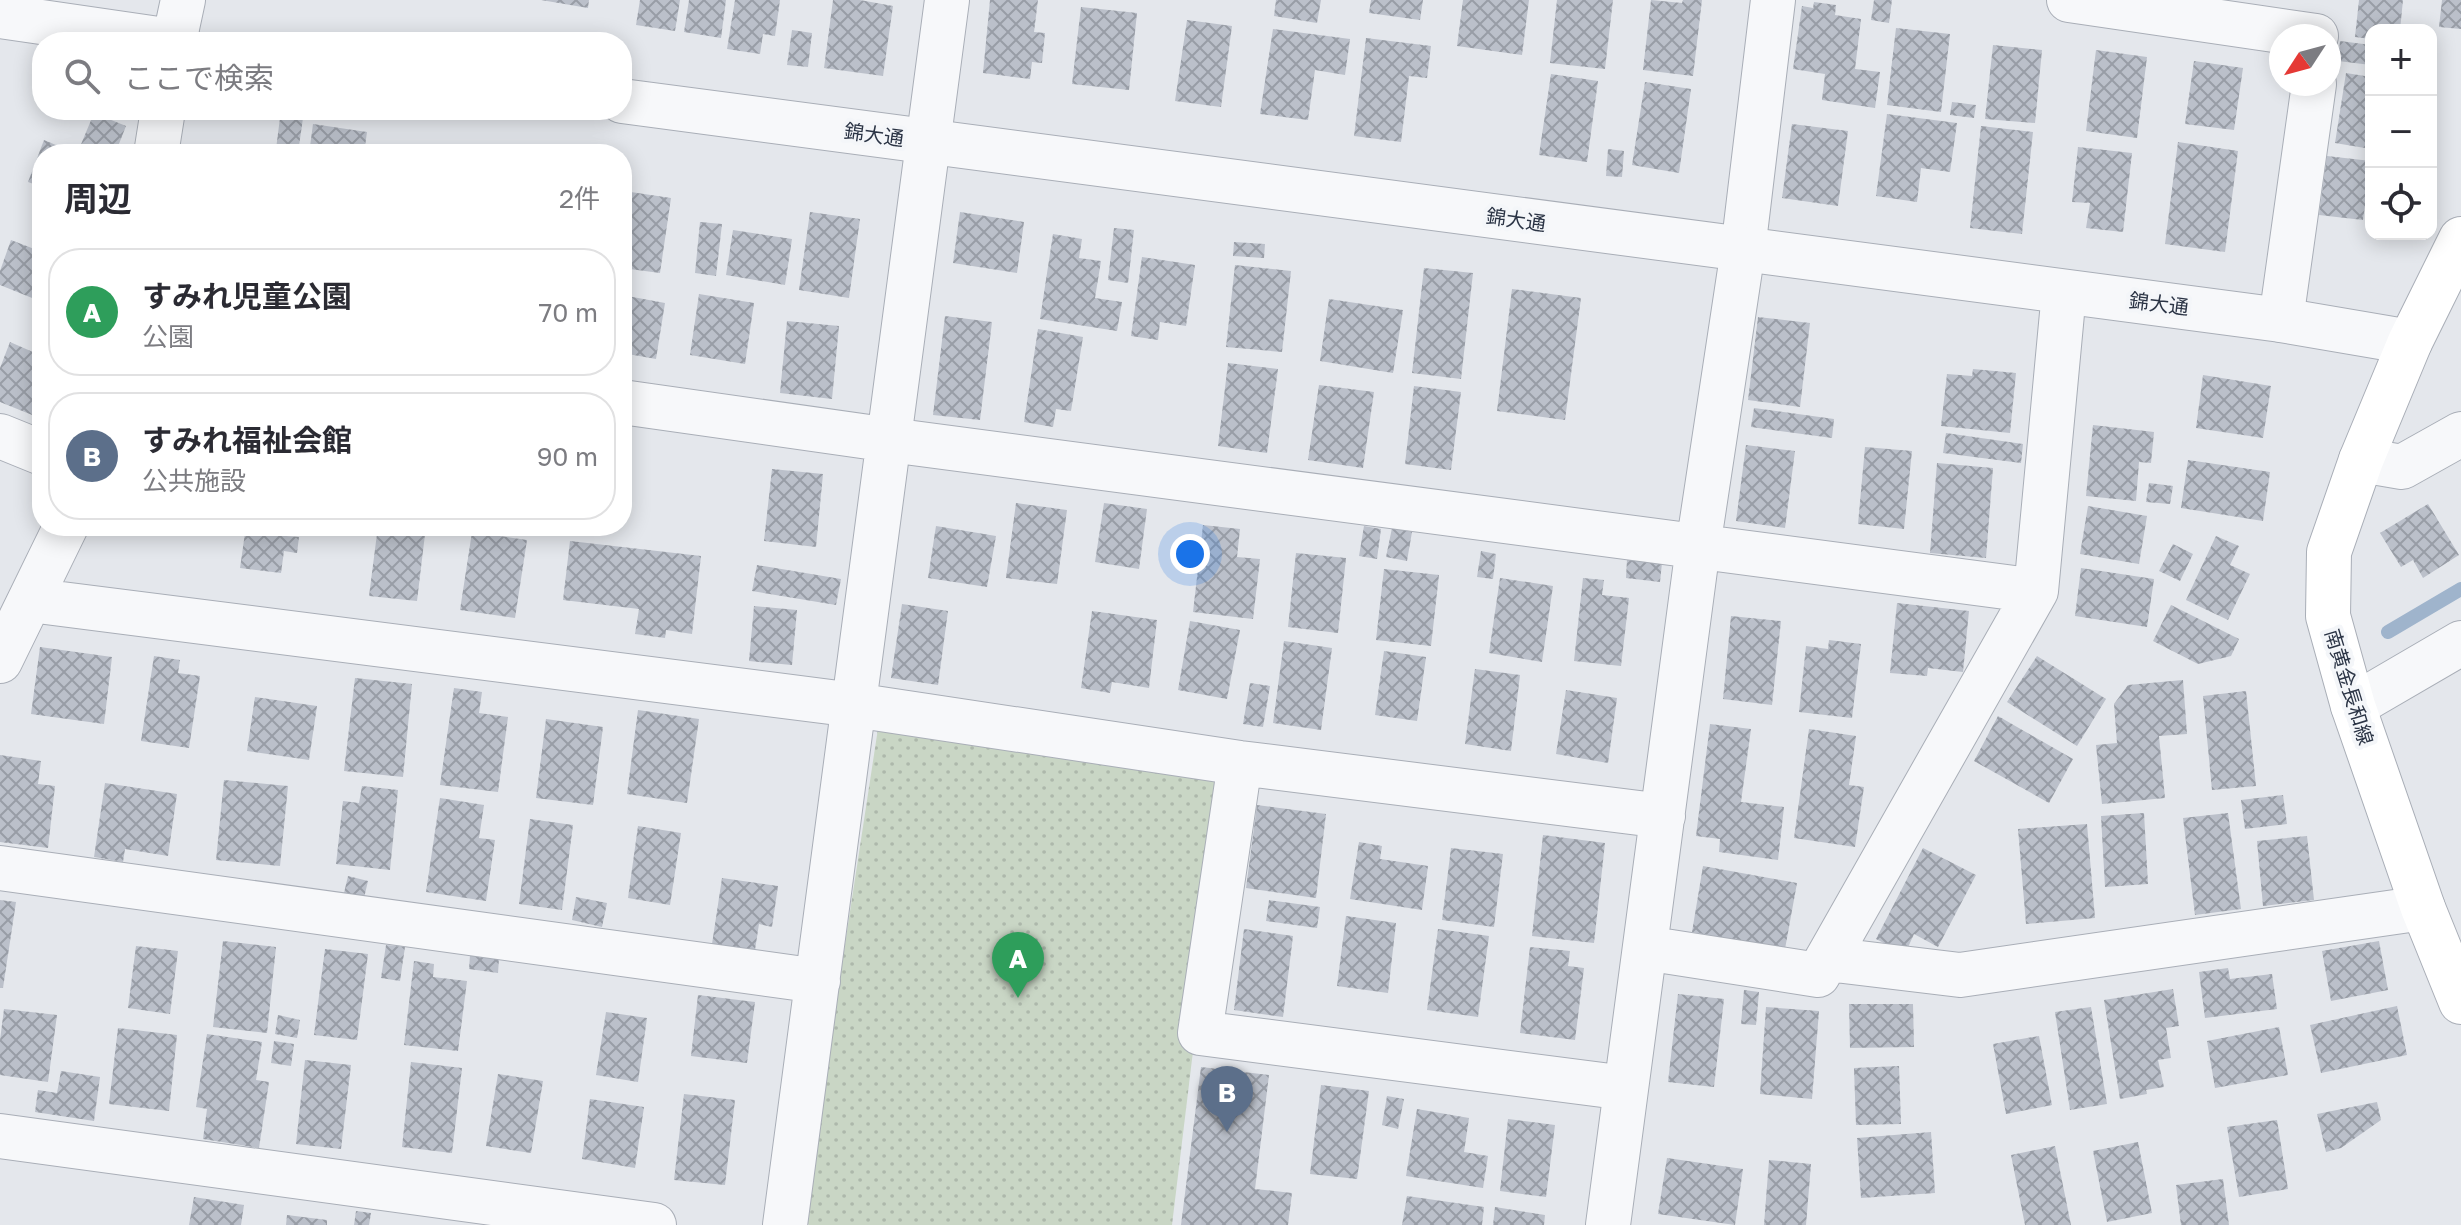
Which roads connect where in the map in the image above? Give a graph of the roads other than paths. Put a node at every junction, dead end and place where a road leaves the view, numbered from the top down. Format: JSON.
{"nodes":[{"id":1,"x":183,"y":0,"type":"edge"},
{"id":2,"x":947,"y":0,"type":"edge"},
{"id":3,"x":1773,"y":0,"type":"edge"},
{"id":4,"x":2069,"y":0,"type":"edge"},
{"id":5,"x":2324,"y":0,"type":"edge"},
{"id":6,"x":0,"y":16,"type":"edge"},
{"id":7,"x":2320,"y":24,"type":"edge"},
{"id":8,"x":2269,"y":29,"type":"edge"},
{"id":9,"x":108,"y":32,"type":"edge"},
{"id":10,"x":178,"y":32,"type":"edge"},
{"id":11,"x":2312,"y":96,"type":"edge"},
{"id":12,"x":632,"y":102,"type":"edge"},
{"id":13,"x":161,"y":120,"type":"edge"},
{"id":14,"x":929,"y":142,"type":"junction"},
{"id":15,"x":158,"y":144,"type":"edge"},
{"id":16,"x":2461,"y":239,"type":"edge"},
{"id":17,"x":1743,"y":250,"type":"junction"},
{"id":18,"x":2064,"y":292,"type":"junction"},
{"id":19,"x":2281,"y":320,"type":"junction"},
{"id":20,"x":2410,"y":342,"type":"junction"},
{"id":21,"x":632,"y":403,"type":"edge"},
{"id":22,"x":2461,"y":434,"type":"edge"},
{"id":23,"x":0,"y":436,"type":"edge"},
{"id":24,"x":890,"y":440,"type":"junction"},
{"id":25,"x":32,"y":449,"type":"edge"},
{"id":26,"x":2361,"y":460,"type":"junction"},
{"id":27,"x":61,"y":536,"type":"edge"},
{"id":28,"x":1698,"y":547,"type":"junction"},
{"id":29,"x":2036,"y":591,"type":"junction"},
{"id":30,"x":30,"y":600,"type":"junction"},
{"id":31,"x":2461,"y":643,"type":"edge"},
{"id":32,"x":0,"y":661,"type":"edge"},
{"id":33,"x":854,"y":705,"type":"junction"},
{"id":34,"x":2353,"y":706,"type":"junction"},
{"id":35,"x":1240,"y":763,"type":"junction"},
{"id":36,"x":1663,"y":816,"type":"junction"},
{"id":37,"x":0,"y":868,"type":"edge"},
{"id":38,"x":2423,"y":908,"type":"junction"},
{"id":39,"x":1645,"y":948,"type":"junction"},
{"id":40,"x":1827,"y":959,"type":"junction"},
{"id":41,"x":818,"y":981,"type":"junction"},
{"id":42,"x":2461,"y":1002,"type":"edge"},
{"id":43,"x":1626,"y":1088,"type":"junction"},
{"id":44,"x":0,"y":1136,"type":"edge"},
{"id":45,"x":654,"y":1225,"type":"edge"},
{"id":46,"x":785,"y":1225,"type":"edge"},
{"id":47,"x":1608,"y":1225,"type":"edge"}],
"edges":[{"from":1,"to":10,"type":"street"},
{"from":2,"to":14,"type":"street"},
{"from":3,"to":17,"type":"street"},
{"from":4,"to":8,"type":"street"},
{"from":5,"to":7,"type":"street"},
{"from":6,"to":9,"type":"street"},
{"from":11,"to":19,"type":"street"},
{"from":12,"to":14,"type":"street","name":"錦大通"},
{"from":13,"to":15,"type":"street"},
{"from":14,"to":17,"type":"street","name":"錦大通"},
{"from":14,"to":24,"type":"street"},
{"from":16,"to":20,"type":"main road","name":"南黄金長和線"},
{"from":17,"to":18,"type":"street","name":"錦大通"},
{"from":17,"to":28,"type":"street"},
{"from":18,"to":19,"type":"street","name":"錦大通"},
{"from":18,"to":29,"type":"street"},
{"from":19,"to":20,"type":"street","name":"錦大通"},
{"from":20,"to":26,"type":"main road","name":"南黄金長和線"},
{"from":21,"to":24,"type":"street"},
{"from":22,"to":26,"type":"street"},
{"from":23,"to":25,"type":"street"},
{"from":24,"to":28,"type":"street"},
{"from":24,"to":33,"type":"street"},
{"from":26,"to":34,"type":"main road","name":"南黄金長和線"},
{"from":27,"to":30,"type":"street"},
{"from":28,"to":29,"type":"street"},
{"from":28,"to":36,"type":"street"},
{"from":29,"to":40,"type":"street"},
{"from":30,"to":32,"type":"street"},
{"from":30,"to":33,"type":"street"},
{"from":31,"to":34,"type":"street"},
{"from":33,"to":35,"type":"street"},
{"from":33,"to":41,"type":"street"},
{"from":34,"to":38,"type":"main road","name":"南黄金長和線"},
{"from":35,"to":36,"type":"street"},
{"from":35,"to":43,"type":"street"},
{"from":36,"to":39,"type":"street"},
{"from":37,"to":41,"type":"street"},
{"from":38,"to":40,"type":"street"},
{"from":38,"to":42,"type":"main road","name":"南黄金長和線"},
{"from":39,"to":40,"type":"street"},
{"from":39,"to":43,"type":"street"},
{"from":41,"to":46,"type":"street"},
{"from":43,"to":47,"type":"street"},
{"from":44,"to":45,"type":"street"}]}
